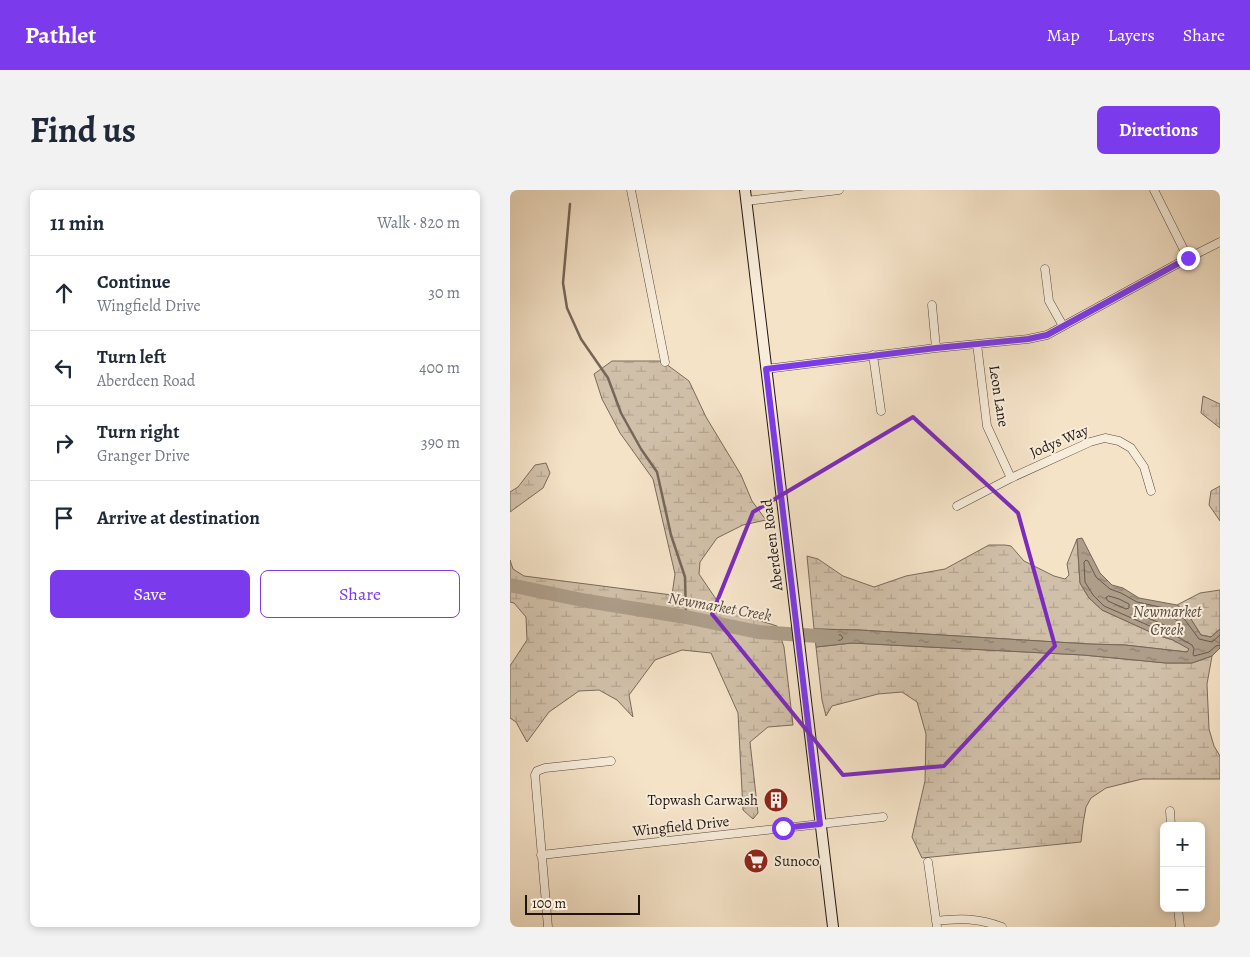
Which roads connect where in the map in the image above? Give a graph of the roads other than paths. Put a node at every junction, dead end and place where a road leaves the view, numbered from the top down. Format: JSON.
{"nodes":[{"id":1,"x":631,"y":190,"type":"edge"},
{"id":2,"x":745,"y":190,"type":"edge"},
{"id":3,"x":839,"y":190,"type":"edge"},
{"id":4,"x":1154,"y":190,"type":"edge"},
{"id":5,"x":746,"y":201,"type":"junction"},
{"id":6,"x":1220,"y":242,"type":"edge"},
{"id":7,"x":1188,"y":258,"type":"junction"},
{"id":8,"x":1046,"y":269,"type":"dead end"},
{"id":9,"x":932,"y":304,"type":"dead end"},
{"id":10,"x":1063,"y":326,"type":"junction"},
{"id":11,"x":977,"y":344,"type":"junction"},
{"id":12,"x":936,"y":348,"type":"junction"},
{"id":13,"x":873,"y":355,"type":"junction"},
{"id":14,"x":665,"y":362,"type":"dead end"},
{"id":15,"x":766,"y":369,"type":"junction"},
{"id":16,"x":881,"y":410,"type":"dead end"},
{"id":17,"x":1011,"y":478,"type":"junction"},
{"id":18,"x":1151,"y":491,"type":"dead end"},
{"id":19,"x":957,"y":506,"type":"dead end"},
{"id":20,"x":611,"y":761,"type":"dead end"},
{"id":21,"x":1170,"y":811,"type":"dead end"},
{"id":22,"x":883,"y":817,"type":"dead end"},
{"id":23,"x":1171,"y":822,"type":"edge"},
{"id":24,"x":820,"y":824,"type":"junction"},
{"id":25,"x":542,"y":855,"type":"junction"},
{"id":26,"x":928,"y":862,"type":"dead end"},
{"id":27,"x":1178,"y":912,"type":"edge"},
{"id":28,"x":936,"y":924,"type":"edge"},
{"id":29,"x":548,"y":927,"type":"edge"},
{"id":30,"x":833,"y":927,"type":"edge"},
{"id":31,"x":1002,"y":927,"type":"edge"},
{"id":32,"x":1180,"y":927,"type":"edge"}],
"edges":[{"from":1,"to":14,"type":"street"},
{"from":2,"to":5,"type":"main road","name":"Aberdeen Road"},
{"from":3,"to":5,"type":"street"},
{"from":4,"to":7,"type":"street"},
{"from":5,"to":15,"type":"main road","name":"Aberdeen Road"},
{"from":6,"to":7,"type":"street"},
{"from":7,"to":10,"type":"street"},
{"from":8,"to":10,"type":"street"},
{"from":9,"to":12,"type":"street"},
{"from":10,"to":11,"type":"street"},
{"from":11,"to":12,"type":"street"},
{"from":11,"to":17,"type":"street","name":"Leon Lane"},
{"from":12,"to":13,"type":"street"},
{"from":13,"to":15,"type":"street"},
{"from":13,"to":16,"type":"street"},
{"from":15,"to":24,"type":"main road","name":"Aberdeen Road"},
{"from":17,"to":18,"type":"street","name":"Jodys Way"},
{"from":17,"to":19,"type":"street","name":"Jodys Way"},
{"from":20,"to":25,"type":"street"},
{"from":21,"to":23,"type":"street"},
{"from":22,"to":24,"type":"street","name":"Wingfield Drive"},
{"from":24,"to":25,"type":"street","name":"Wingfield Drive"},
{"from":24,"to":30,"type":"main road","name":"Aberdeen Road"},
{"from":25,"to":29,"type":"street"},
{"from":26,"to":28,"type":"street"},
{"from":27,"to":32,"type":"street"},
{"from":28,"to":31,"type":"street"}]}
